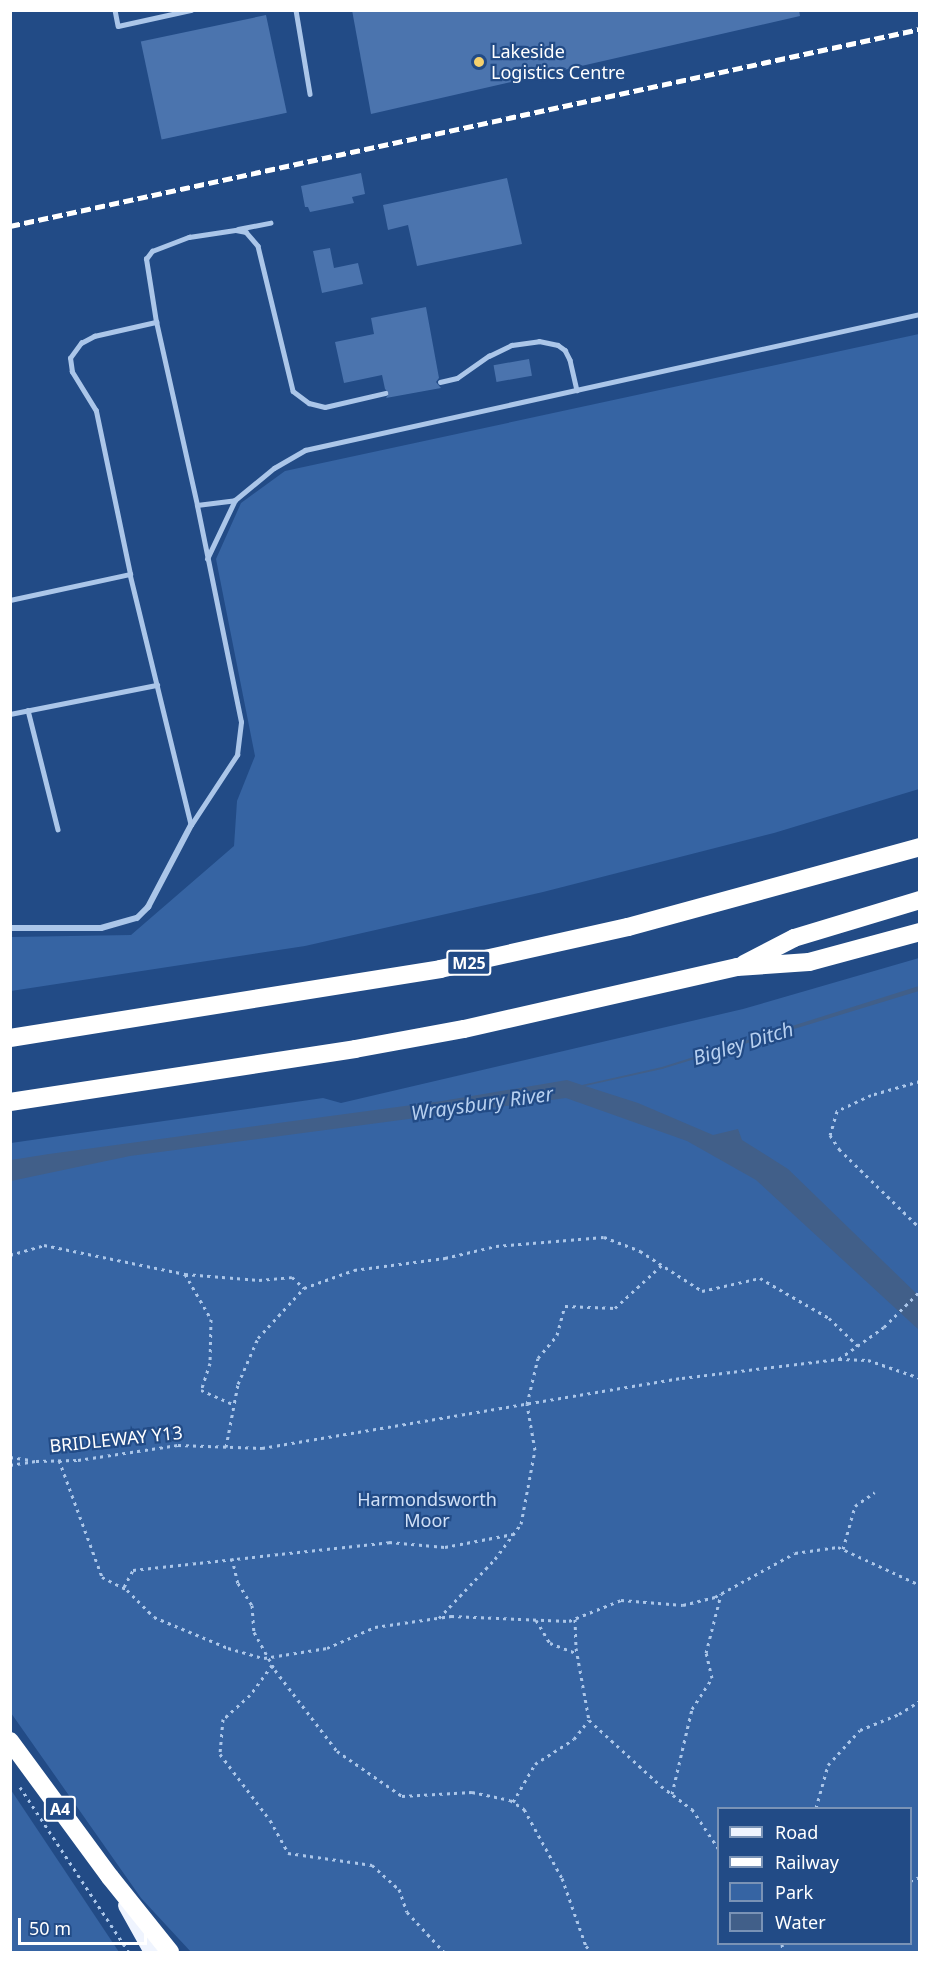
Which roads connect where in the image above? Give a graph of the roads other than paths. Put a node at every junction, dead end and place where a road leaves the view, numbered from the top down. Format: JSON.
{"nodes":[{"id":1,"x":115,"y":10,"type":"edge"},
{"id":2,"x":191,"y":10,"type":"edge"},
{"id":3,"x":296,"y":10,"type":"edge"},
{"id":4,"x":309,"y":94,"type":"dead end"},
{"id":5,"x":270,"y":223,"type":"dead end"},
{"id":6,"x":236,"y":230,"type":"junction"},
{"id":7,"x":920,"y":314,"type":"edge"},
{"id":8,"x":156,"y":322,"type":"junction"},
{"id":9,"x":440,"y":382,"type":"dead end"},
{"id":10,"x":577,"y":390,"type":"junction"},
{"id":11,"x":385,"y":393,"type":"dead end"},
{"id":12,"x":235,"y":500,"type":"junction"},
{"id":13,"x":197,"y":505,"type":"junction"},
{"id":14,"x":207,"y":559,"type":"junction"},
{"id":15,"x":130,"y":574,"type":"junction"},
{"id":16,"x":10,"y":600,"type":"edge"},
{"id":17,"x":157,"y":685,"type":"junction"},
{"id":18,"x":28,"y":710,"type":"junction"},
{"id":19,"x":10,"y":714,"type":"edge"},
{"id":20,"x":190,"y":825,"type":"junction"},
{"id":21,"x":58,"y":829,"type":"dead end"},
{"id":22,"x":920,"y":847,"type":"edge"},
{"id":23,"x":920,"y":900,"type":"edge"},
{"id":24,"x":10,"y":927,"type":"edge"},
{"id":25,"x":920,"y":932,"type":"edge"},
{"id":26,"x":737,"y":967,"type":"junction"},
{"id":27,"x":10,"y":1038,"type":"edge"},
{"id":28,"x":10,"y":1102,"type":"edge"},
{"id":29,"x":10,"y":1741,"type":"edge"},
{"id":30,"x":110,"y":1877,"type":"junction"},
{"id":31,"x":151,"y":1953,"type":"edge"},
{"id":32,"x":156,"y":1953,"type":"edge"},
{"id":33,"x":170,"y":1953,"type":"edge"}],
"edges":[{"from":1,"to":2,"type":"lane"},
{"from":3,"to":4,"type":"lane"},
{"from":5,"to":6,"type":"lane"},
{"from":6,"to":8,"type":"lane"},
{"from":6,"to":11,"type":"lane"},
{"from":7,"to":10,"type":"lane"},
{"from":8,"to":13,"type":"lane"},
{"from":8,"to":15,"type":"lane"},
{"from":9,"to":10,"type":"lane"},
{"from":10,"to":12,"type":"lane"},
{"from":12,"to":13,"type":"lane"},
{"from":12,"to":14,"type":"lane"},
{"from":13,"to":14,"type":"lane"},
{"from":14,"to":20,"type":"lane"},
{"from":15,"to":16,"type":"lane"},
{"from":15,"to":17,"type":"lane"},
{"from":17,"to":18,"type":"lane"},
{"from":17,"to":20,"type":"lane"},
{"from":18,"to":19,"type":"lane"},
{"from":18,"to":21,"type":"lane"},
{"from":20,"to":24,"type":"street"},
{"from":22,"to":27,"type":"highway","number":"M25"},
{"from":23,"to":26,"type":"highway"},
{"from":25,"to":26,"type":"highway"},
{"from":26,"to":28,"type":"highway"},
{"from":29,"to":30,"type":"highway","number":"A4"},
{"from":30,"to":31,"type":"main road"},
{"from":30,"to":32,"type":"highway","number":"A4"},
{"from":30,"to":33,"type":"highway","number":"A4"}]}
